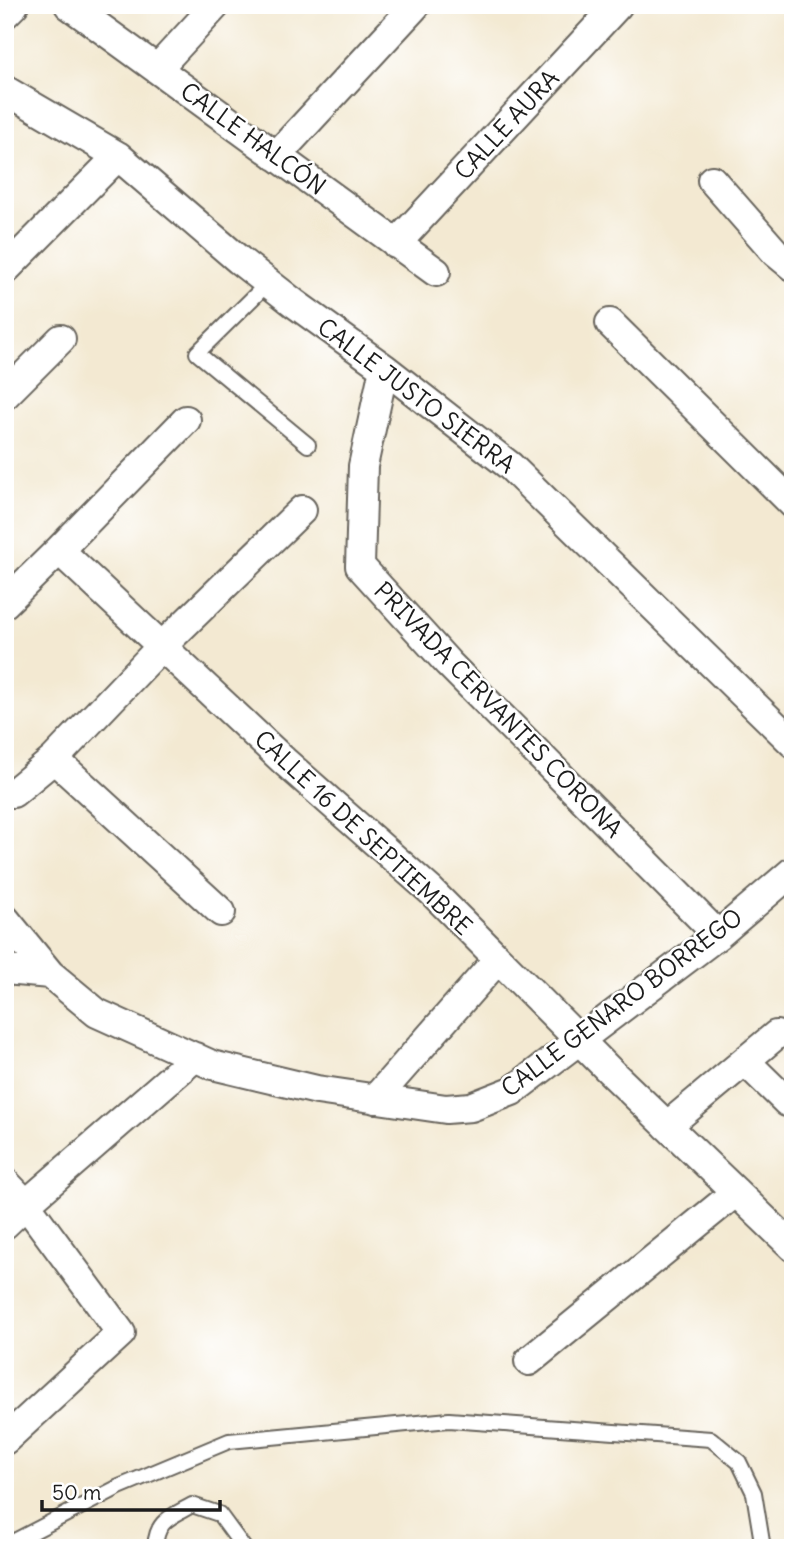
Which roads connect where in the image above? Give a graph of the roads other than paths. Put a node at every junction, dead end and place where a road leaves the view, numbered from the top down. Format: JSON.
{"nodes":[{"id":1,"x":14,"y":5,"type":"edge"},
{"id":2,"x":69,"y":5,"type":"edge"},
{"id":3,"x":216,"y":5,"type":"edge"},
{"id":4,"x":416,"y":5,"type":"edge"},
{"id":5,"x":618,"y":5,"type":"edge"},
{"id":6,"x":5,"y":14,"type":"edge"},
{"id":7,"x":157,"y":69,"type":"junction"},
{"id":8,"x":5,"y":90,"type":"edge"},
{"id":9,"x":118,"y":156,"type":"junction"},
{"id":10,"x":276,"y":156,"type":"junction"},
{"id":11,"x":712,"y":180,"type":"dead end"},
{"id":12,"x":396,"y":244,"type":"junction"},
{"id":13,"x":793,"y":267,"type":"edge"},
{"id":14,"x":5,"y":270,"type":"edge"},
{"id":15,"x":436,"y":272,"type":"dead end"},
{"id":16,"x":268,"y":283,"type":"junction"},
{"id":17,"x":610,"y":323,"type":"dead end"},
{"id":18,"x":61,"y":339,"type":"dead end"},
{"id":19,"x":384,"y":368,"type":"junction"},
{"id":20,"x":5,"y":395,"type":"edge"},
{"id":21,"x":186,"y":420,"type":"dead end"},
{"id":22,"x":308,"y":445,"type":"dead end"},
{"id":23,"x":793,"y":504,"type":"edge"},
{"id":24,"x":302,"y":510,"type":"dead end"},
{"id":25,"x":59,"y":550,"type":"junction"},
{"id":26,"x":5,"y":603,"type":"edge"},
{"id":27,"x":162,"y":646,"type":"junction"},
{"id":28,"x":793,"y":743,"type":"edge"},
{"id":29,"x":54,"y":759,"type":"junction"},
{"id":30,"x":12,"y":793,"type":"dead end"},
{"id":31,"x":793,"y":871,"type":"edge"},
{"id":32,"x":222,"y":912,"type":"dead end"},
{"id":33,"x":5,"y":919,"type":"edge"},
{"id":34,"x":718,"y":936,"type":"junction"},
{"id":35,"x":498,"y":959,"type":"junction"},
{"id":36,"x":5,"y":970,"type":"edge"},
{"id":37,"x":50,"y":974,"type":"junction"},
{"id":38,"x":776,"y":1035,"type":"dead end"},
{"id":39,"x":580,"y":1041,"type":"junction"},
{"id":40,"x":195,"y":1058,"type":"junction"},
{"id":41,"x":745,"y":1061,"type":"junction"},
{"id":42,"x":375,"y":1099,"type":"junction"},
{"id":43,"x":787,"y":1102,"type":"dead end"},
{"id":44,"x":667,"y":1126,"type":"junction"},
{"id":45,"x":5,"y":1182,"type":"edge"},
{"id":46,"x":736,"y":1192,"type":"junction"},
{"id":47,"x":26,"y":1203,"type":"junction"},
{"id":48,"x":5,"y":1224,"type":"edge"},
{"id":49,"x":793,"y":1247,"type":"edge"},
{"id":50,"x":529,"y":1361,"type":"dead end"},
{"id":51,"x":5,"y":1440,"type":"edge"},
{"id":52,"x":5,"y":1546,"type":"edge"},
{"id":53,"x":155,"y":1548,"type":"edge"},
{"id":54,"x":244,"y":1548,"type":"edge"},
{"id":55,"x":763,"y":1548,"type":"edge"}],
"edges":[{"from":1,"to":6,"type":"street"},
{"from":2,"to":7,"type":"street","name":"CALLE HALCÓN"},
{"from":3,"to":7,"type":"street"},
{"from":4,"to":10,"type":"street"},
{"from":5,"to":12,"type":"street","name":"CALLE AURA"},
{"from":7,"to":10,"type":"street","name":"CALLE HALCÓN"},
{"from":8,"to":9,"type":"street","name":"CALLE JUSTO SIERRA"},
{"from":9,"to":14,"type":"street"},
{"from":9,"to":16,"type":"street","name":"CALLE JUSTO SIERRA"},
{"from":10,"to":12,"type":"street","name":"CALLE HALCÓN"},
{"from":11,"to":13,"type":"street"},
{"from":12,"to":15,"type":"street","name":"CALLE HALCÓN"},
{"from":16,"to":19,"type":"street","name":"CALLE JUSTO SIERRA"},
{"from":16,"to":22,"type":"lane"},
{"from":17,"to":23,"type":"street"},
{"from":18,"to":20,"type":"street"},
{"from":19,"to":28,"type":"street","name":"CALLE JUSTO SIERRA"},
{"from":19,"to":34,"type":"street","name":"PRIVADA CERVANTES CORONA"},
{"from":21,"to":25,"type":"street"},
{"from":24,"to":27,"type":"street"},
{"from":25,"to":26,"type":"street"},
{"from":25,"to":27,"type":"street","name":"CALLE 16 DE SEPTIEMBRE"},
{"from":27,"to":29,"type":"street"},
{"from":27,"to":35,"type":"street","name":"CALLE 16 DE SEPTIEMBRE"},
{"from":29,"to":30,"type":"street"},
{"from":29,"to":32,"type":"street"},
{"from":31,"to":34,"type":"street","name":"CALLE GENARO BORREGO"},
{"from":33,"to":37,"type":"street","name":"CALLE GENARO BORREGO"},
{"from":34,"to":39,"type":"street","name":"CALLE GENARO BORREGO"},
{"from":35,"to":39,"type":"street","name":"CALLE 16 DE SEPTIEMBRE"},
{"from":35,"to":42,"type":"street"},
{"from":36,"to":37,"type":"street"},
{"from":37,"to":40,"type":"street","name":"CALLE GENARO BORREGO"},
{"from":38,"to":41,"type":"street"},
{"from":39,"to":42,"type":"street","name":"CALLE GENARO BORREGO"},
{"from":39,"to":44,"type":"street","name":"CALLE 16 DE SEPTIEMBRE"},
{"from":40,"to":42,"type":"street","name":"CALLE GENARO BORREGO"},
{"from":40,"to":47,"type":"street"},
{"from":41,"to":43,"type":"street"},
{"from":41,"to":44,"type":"street"},
{"from":44,"to":46,"type":"street","name":"CALLE 16 DE SEPTIEMBRE"},
{"from":45,"to":47,"type":"street"},
{"from":46,"to":49,"type":"street","name":"CALLE 16 DE SEPTIEMBRE"},
{"from":46,"to":50,"type":"street"},
{"from":47,"to":48,"type":"street"},
{"from":47,"to":51,"type":"street"},
{"from":52,"to":55,"type":"lane"},
{"from":53,"to":54,"type":"lane"}]}
